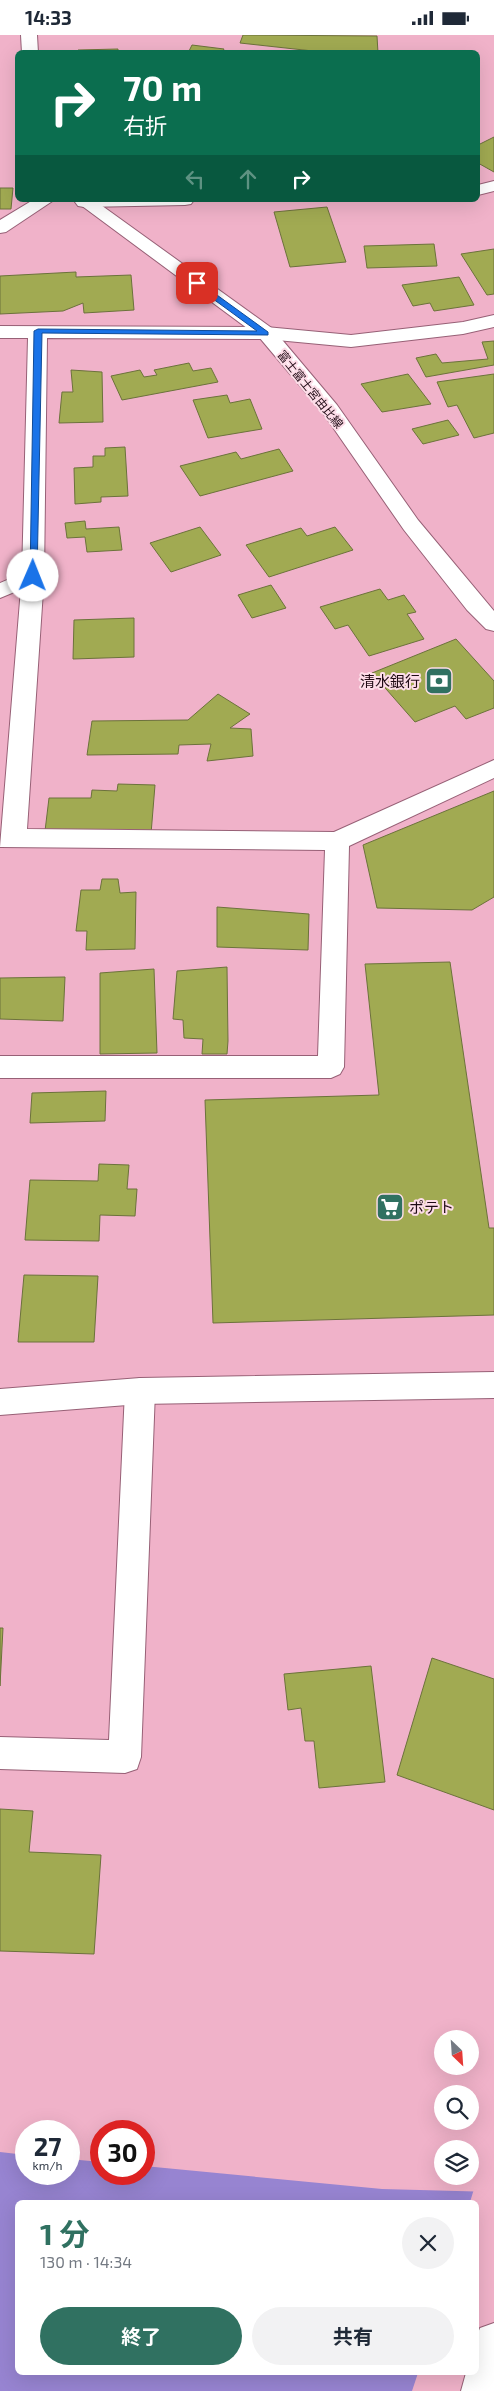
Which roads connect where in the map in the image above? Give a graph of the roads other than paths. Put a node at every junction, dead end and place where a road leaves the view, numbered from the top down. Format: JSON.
{"nodes":[{"id":1,"x":29,"y":35,"type":"edge"},
{"id":2,"x":30,"y":50,"type":"edge"},
{"id":3,"x":494,"y":186,"type":"edge"},
{"id":4,"x":480,"y":190,"type":"edge"},
{"id":5,"x":43,"y":202,"type":"edge"},
{"id":6,"x":84,"y":202,"type":"edge"},
{"id":7,"x":0,"y":228,"type":"edge"},
{"id":8,"x":494,"y":321,"type":"edge"},
{"id":9,"x":38,"y":331,"type":"junction"},
{"id":10,"x":0,"y":332,"type":"edge"},
{"id":11,"x":266,"y":333,"type":"junction"},
{"id":12,"x":33,"y":576,"type":"junction"},
{"id":13,"x":0,"y":591,"type":"edge"},
{"id":14,"x":494,"y":624,"type":"edge"},
{"id":15,"x":494,"y":768,"type":"edge"},
{"id":16,"x":7,"y":838,"type":"edge"},
{"id":17,"x":337,"y":841,"type":"junction"},
{"id":18,"x":0,"y":1067,"type":"edge"},
{"id":19,"x":494,"y":1385,"type":"edge"},
{"id":20,"x":140,"y":1391,"type":"junction"},
{"id":21,"x":0,"y":1402,"type":"edge"},
{"id":22,"x":0,"y":1753,"type":"edge"},
{"id":23,"x":494,"y":2342,"type":"edge"},
{"id":24,"x":480,"y":2391,"type":"edge"}],
"edges":[{"from":1,"to":2,"type":"street"},
{"from":3,"to":4,"type":"street"},
{"from":5,"to":7,"type":"street"},
{"from":6,"to":11,"type":"street","name":"富士富士宮由比線"},
{"from":8,"to":11,"type":"street"},
{"from":9,"to":10,"type":"street"},
{"from":9,"to":11,"type":"street"},
{"from":9,"to":12,"type":"street"},
{"from":11,"to":14,"type":"street","name":"富士富士宮由比線"},
{"from":12,"to":13,"type":"street"},
{"from":12,"to":16,"type":"street"},
{"from":15,"to":17,"type":"street"},
{"from":16,"to":17,"type":"street"},
{"from":17,"to":18,"type":"street"},
{"from":19,"to":20,"type":"street"},
{"from":20,"to":21,"type":"street"},
{"from":20,"to":22,"type":"street"},
{"from":23,"to":24,"type":"street"}]}
